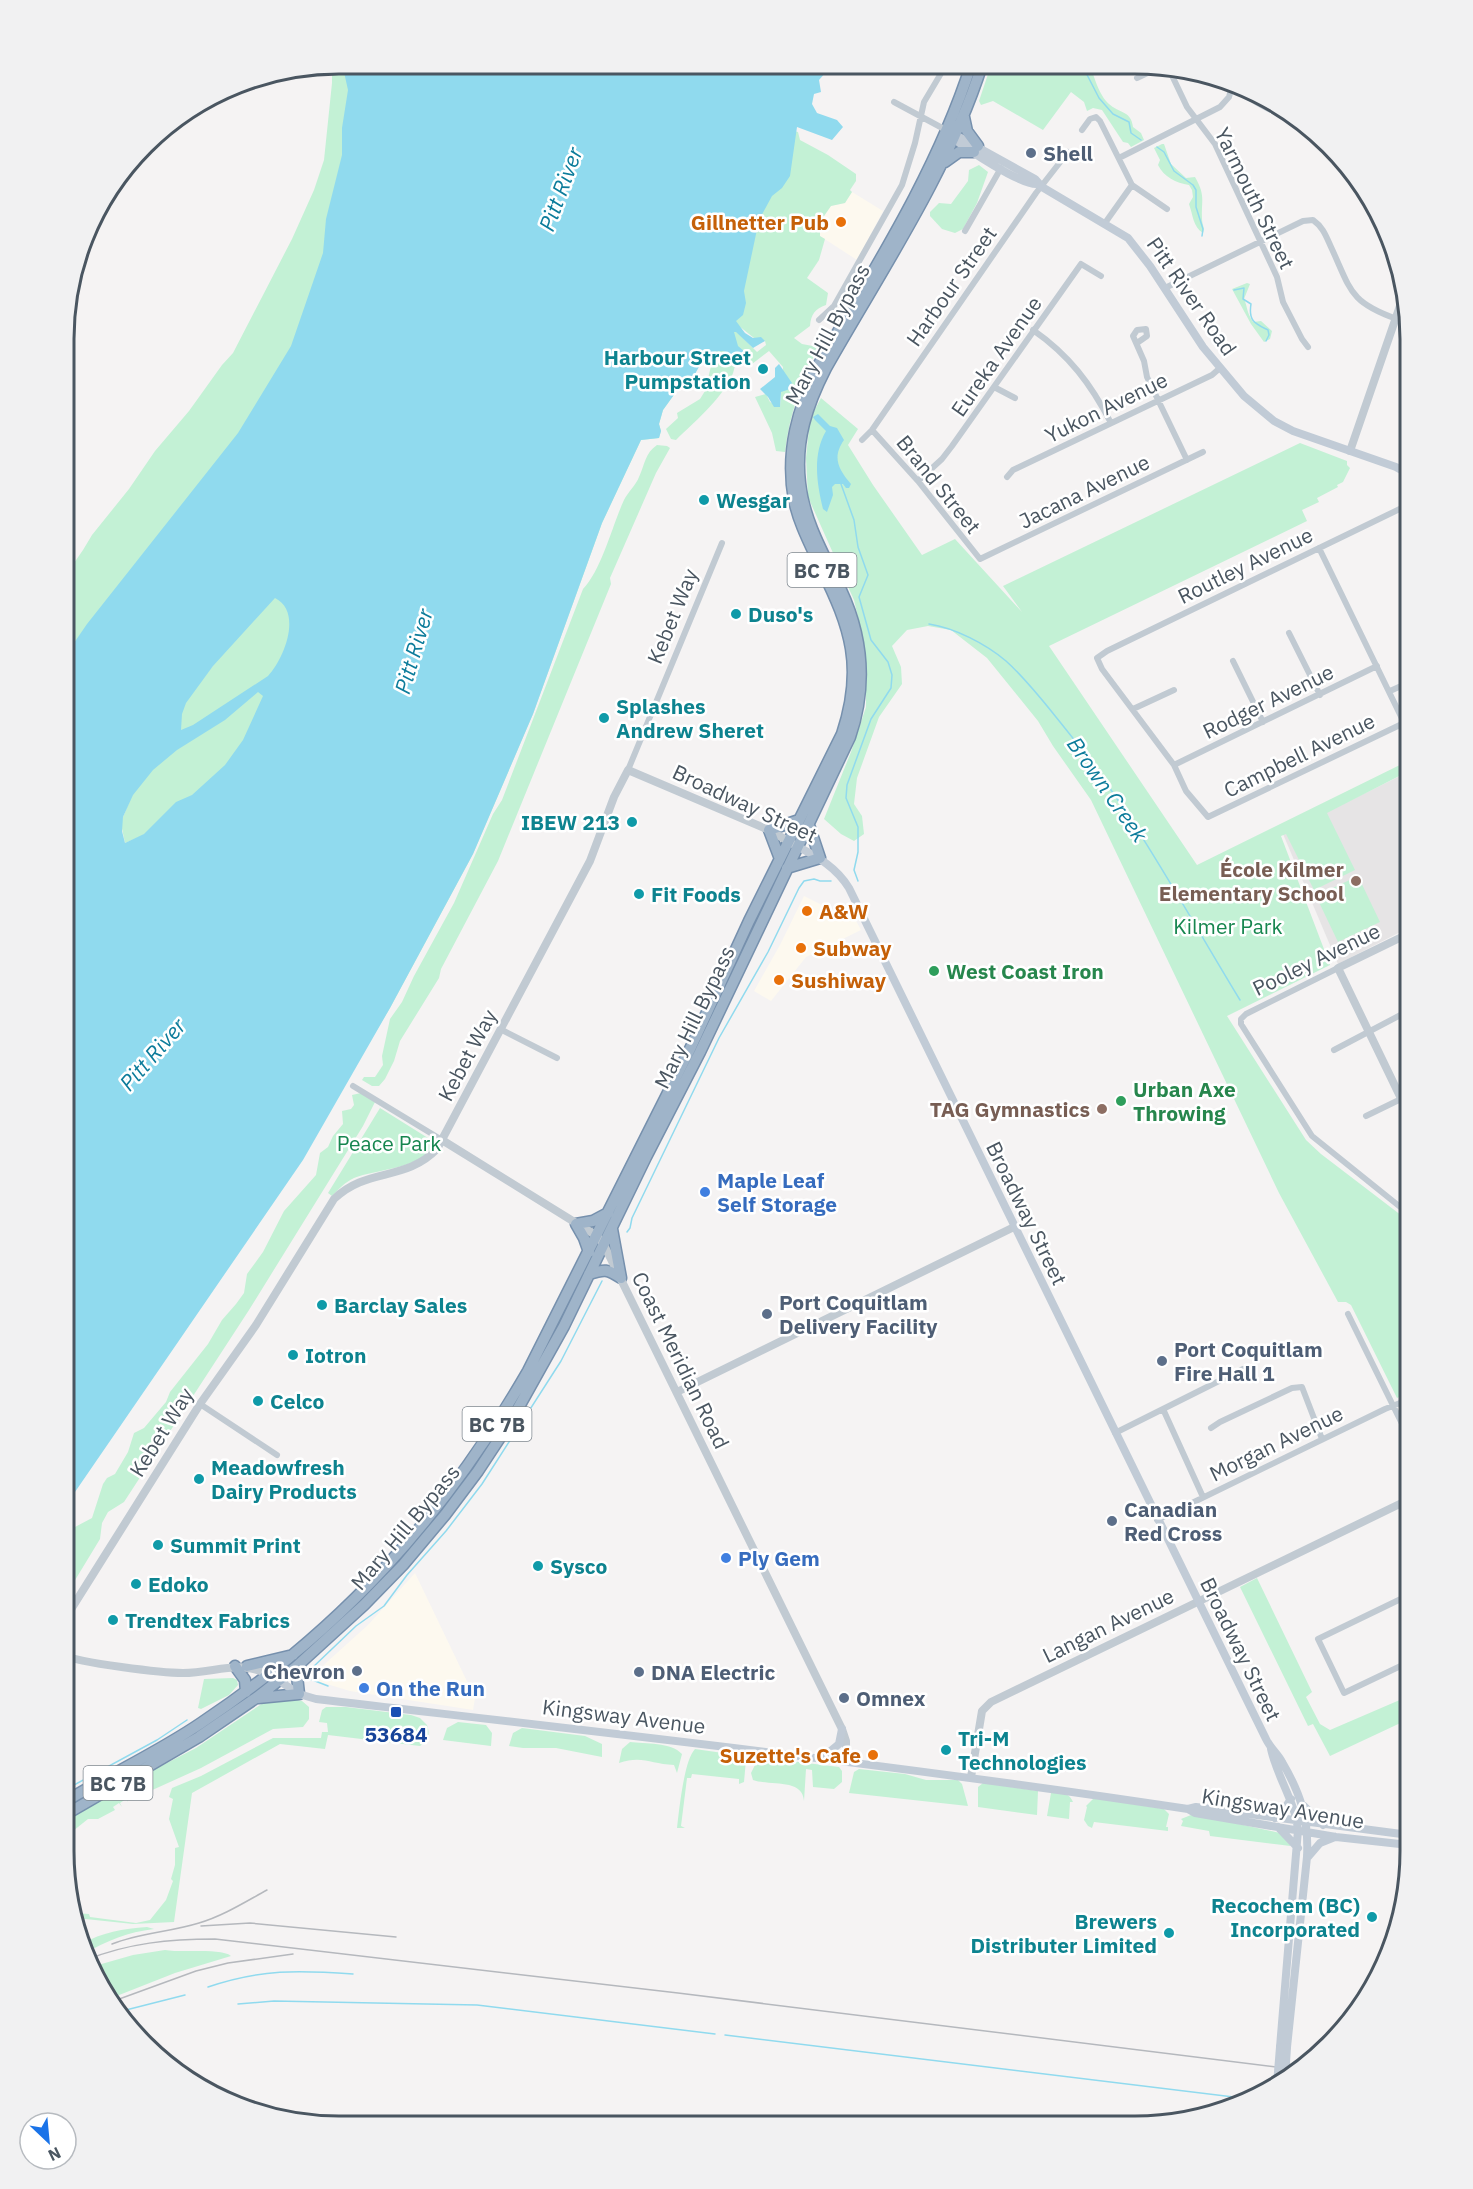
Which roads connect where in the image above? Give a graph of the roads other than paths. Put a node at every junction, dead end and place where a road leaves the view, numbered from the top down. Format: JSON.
{"nodes":[{"id":1,"x":941,"y":74,"type":"edge"},
{"id":2,"x":969,"y":74,"type":"edge"},
{"id":3,"x":979,"y":74,"type":"edge"},
{"id":4,"x":1146,"y":74,"type":"edge"},
{"id":5,"x":1171,"y":76,"type":"edge"},
{"id":6,"x":1137,"y":78,"type":"dead end"},
{"id":7,"x":1231,"y":92,"type":"edge"},
{"id":8,"x":894,"y":102,"type":"dead end"},
{"id":9,"x":1277,"y":115,"type":"edge"},
{"id":10,"x":921,"y":117,"type":"junction"},
{"id":11,"x":964,"y":117,"type":"junction"},
{"id":12,"x":1197,"y":118,"type":"junction"},
{"id":13,"x":1276,"y":122,"type":"dead end"},
{"id":14,"x":1082,"y":130,"type":"dead end"},
{"id":15,"x":952,"y":135,"type":"junction"},
{"id":16,"x":976,"y":149,"type":"junction"},
{"id":17,"x":1068,"y":152,"type":"dead end"},
{"id":18,"x":1119,"y":158,"type":"junction"},
{"id":19,"x":943,"y":164,"type":"junction"},
{"id":20,"x":1005,"y":166,"type":"junction"},
{"id":21,"x":1040,"y":185,"type":"junction"},
{"id":22,"x":1132,"y":185,"type":"junction"},
{"id":23,"x":1167,"y":208,"type":"dead end"},
{"id":24,"x":1105,"y":223,"type":"junction"},
{"id":25,"x":965,"y":231,"type":"dead end"},
{"id":26,"x":1259,"y":241,"type":"junction"},
{"id":27,"x":1101,"y":276,"type":"dead end"},
{"id":28,"x":1165,"y":288,"type":"junction"},
{"id":29,"x":1398,"y":314,"type":"edge"},
{"id":30,"x":1397,"y":319,"type":"junction"},
{"id":31,"x":819,"y":320,"type":"dead end"},
{"id":32,"x":1033,"y":330,"type":"junction"},
{"id":33,"x":1137,"y":343,"type":"dead end"},
{"id":34,"x":1308,"y":347,"type":"dead end"},
{"id":35,"x":1220,"y":368,"type":"junction"},
{"id":36,"x":994,"y":387,"type":"junction"},
{"id":37,"x":1015,"y":398,"type":"dead end"},
{"id":38,"x":1158,"y":400,"type":"junction"},
{"id":39,"x":1111,"y":423,"type":"junction"},
{"id":40,"x":872,"y":430,"type":"junction"},
{"id":41,"x":862,"y":440,"type":"dead end"},
{"id":42,"x":1350,"y":451,"type":"junction"},
{"id":43,"x":1203,"y":452,"type":"dead end"},
{"id":44,"x":1187,"y":460,"type":"junction"},
{"id":45,"x":1400,"y":469,"type":"edge"},
{"id":46,"x":1007,"y":477,"type":"dead end"},
{"id":47,"x":918,"y":481,"type":"junction"},
{"id":48,"x":1400,"y":509,"type":"edge"},
{"id":49,"x":722,"y":543,"type":"dead end"},
{"id":50,"x":1319,"y":548,"type":"junction"},
{"id":51,"x":980,"y":559,"type":"joint"},
{"id":52,"x":1289,"y":633,"type":"dead end"},
{"id":53,"x":1233,"y":661,"type":"dead end"},
{"id":54,"x":1377,"y":666,"type":"junction"},
{"id":55,"x":1400,"y":686,"type":"edge"},
{"id":56,"x":1174,"y":690,"type":"dead end"},
{"id":57,"x":1390,"y":691,"type":"junction"},
{"id":58,"x":1320,"y":695,"type":"junction"},
{"id":59,"x":1132,"y":709,"type":"junction"},
{"id":60,"x":1400,"y":714,"type":"edge"},
{"id":61,"x":1263,"y":722,"type":"junction"},
{"id":62,"x":1400,"y":725,"type":"edge"},
{"id":63,"x":1174,"y":765,"type":"junction"},
{"id":64,"x":628,"y":770,"type":"junction"},
{"id":65,"x":804,"y":823,"type":"junction"},
{"id":66,"x":769,"y":831,"type":"junction"},
{"id":67,"x":793,"y":844,"type":"junction"},
{"id":68,"x":820,"y":858,"type":"junction"},
{"id":69,"x":780,"y":859,"type":"junction"},
{"id":70,"x":787,"y":868,"type":"junction"},
{"id":71,"x":1400,"y":938,"type":"edge"},
{"id":72,"x":1338,"y":968,"type":"junction"},
{"id":73,"x":1400,"y":1016,"type":"edge"},
{"id":74,"x":502,"y":1030,"type":"junction"},
{"id":75,"x":1369,"y":1031,"type":"junction"},
{"id":76,"x":1334,"y":1050,"type":"dead end"},
{"id":77,"x":557,"y":1058,"type":"dead end"},
{"id":78,"x":352,"y":1086,"type":"dead end"},
{"id":79,"x":1400,"y":1097,"type":"edge"},
{"id":80,"x":1400,"y":1099,"type":"edge"},
{"id":81,"x":1366,"y":1116,"type":"dead end"},
{"id":82,"x":442,"y":1140,"type":"junction"},
{"id":83,"x":1400,"y":1207,"type":"edge"},
{"id":84,"x":608,"y":1213,"type":"junction"},
{"id":85,"x":576,"y":1224,"type":"junction"},
{"id":86,"x":1014,"y":1227,"type":"junction"},
{"id":87,"x":612,"y":1228,"type":"junction"},
{"id":88,"x":601,"y":1241,"type":"junction"},
{"id":89,"x":589,"y":1252,"type":"junction"},
{"id":90,"x":589,"y":1274,"type":"junction"},
{"id":91,"x":621,"y":1278,"type":"junction"},
{"id":92,"x":1348,"y":1314,"type":"dead end"},
{"id":93,"x":1243,"y":1370,"type":"dead end"},
{"id":94,"x":677,"y":1392,"type":"junction"},
{"id":95,"x":200,"y":1404,"type":"junction"},
{"id":96,"x":1400,"y":1404,"type":"edge"},
{"id":97,"x":1393,"y":1406,"type":"junction"},
{"id":98,"x":1163,"y":1409,"type":"junction"},
{"id":99,"x":1400,"y":1420,"type":"edge"},
{"id":100,"x":1211,"y":1428,"type":"dead end"},
{"id":101,"x":1114,"y":1433,"type":"junction"},
{"id":102,"x":1322,"y":1439,"type":"junction"},
{"id":103,"x":277,"y":1455,"type":"dead end"},
{"id":104,"x":1203,"y":1497,"type":"junction"},
{"id":105,"x":1400,"y":1504,"type":"edge"},
{"id":106,"x":1157,"y":1520,"type":"junction"},
{"id":107,"x":1400,"y":1600,"type":"edge"},
{"id":108,"x":1198,"y":1601,"type":"junction"},
{"id":109,"x":74,"y":1604,"type":"edge"},
{"id":110,"x":293,"y":1655,"type":"junction"},
{"id":111,"x":74,"y":1658,"type":"edge"},
{"id":112,"x":235,"y":1666,"type":"junction"},
{"id":113,"x":248,"y":1666,"type":"junction"},
{"id":114,"x":296,"y":1666,"type":"junction"},
{"id":115,"x":1400,"y":1666,"type":"edge"},
{"id":116,"x":274,"y":1678,"type":"junction"},
{"id":117,"x":299,"y":1694,"type":"junction"},
{"id":118,"x":251,"y":1695,"type":"junction"},
{"id":119,"x":842,"y":1729,"type":"junction"},
{"id":120,"x":1271,"y":1749,"type":"junction"},
{"id":121,"x":822,"y":1758,"type":"junction"},
{"id":122,"x":846,"y":1761,"type":"junction"},
{"id":123,"x":971,"y":1777,"type":"junction"},
{"id":124,"x":74,"y":1797,"type":"edge"},
{"id":125,"x":1291,"y":1799,"type":"junction"},
{"id":126,"x":1304,"y":1806,"type":"junction"},
{"id":127,"x":74,"y":1810,"type":"edge"},
{"id":128,"x":1276,"y":1822,"type":"junction"},
{"id":129,"x":1323,"y":1825,"type":"junction"},
{"id":130,"x":1303,"y":1826,"type":"junction"},
{"id":131,"x":1400,"y":1834,"type":"edge"},
{"id":132,"x":1336,"y":1837,"type":"junction"},
{"id":133,"x":1400,"y":1844,"type":"edge"},
{"id":134,"x":1298,"y":1848,"type":"junction"},
{"id":135,"x":1308,"y":1857,"type":"junction"},
{"id":136,"x":1284,"y":2047,"type":"junction"},
{"id":137,"x":1285,"y":2069,"type":"edge"},
{"id":138,"x":1279,"y":2073,"type":"edge"}],
"edges":[{"from":1,"to":10,"type":"street"},
{"from":2,"to":15,"type":"highway","name":"Mary Hill Bypass","number":"BC 7B"},
{"from":3,"to":11,"type":"highway","name":"Mary Hill Bypass","number":"BC 7B"},
{"from":4,"to":6,"type":"street"},
{"from":5,"to":12,"type":"street","name":"Yarmouth Street"},
{"from":7,"to":12,"type":"street"},
{"from":8,"to":10,"type":"street","name":"Pitt River Road"},
{"from":9,"to":13,"type":"street"},
{"from":10,"to":15,"type":"street","name":"Pitt River Road"},
{"from":10,"to":31,"type":"street"},
{"from":11,"to":15,"type":"highway","name":"Mary Hill Bypass","number":"BC 7B"},
{"from":11,"to":16,"type":"highway"},
{"from":12,"to":18,"type":"street"},
{"from":12,"to":26,"type":"street","name":"Yarmouth Street"},
{"from":14,"to":18,"type":"street"},
{"from":15,"to":16,"type":"main road","name":"Pitt River Road"},
{"from":15,"to":19,"type":"highway","name":"Mary Hill Bypass","number":"BC 7B"},
{"from":15,"to":65,"type":"highway","name":"Mary Hill Bypass","number":"BC 7B"},
{"from":16,"to":19,"type":"highway"},
{"from":16,"to":20,"type":"main road","name":"Pitt River Road"},
{"from":17,"to":21,"type":"street","name":"Harbour Street"},
{"from":18,"to":22,"type":"street"},
{"from":19,"to":65,"type":"highway","name":"Mary Hill Bypass","number":"BC 7B"},
{"from":20,"to":21,"type":"main road","name":"Pitt River Road"},
{"from":20,"to":25,"type":"street"},
{"from":21,"to":24,"type":"main road","name":"Pitt River Road"},
{"from":21,"to":40,"type":"street","name":"Harbour Street"},
{"from":22,"to":23,"type":"street"},
{"from":22,"to":24,"type":"street"},
{"from":24,"to":28,"type":"main road","name":"Pitt River Road"},
{"from":26,"to":28,"type":"street"},
{"from":26,"to":30,"type":"street"},
{"from":26,"to":34,"type":"street","name":"Yarmouth Street"},
{"from":27,"to":32,"type":"street","name":"Eureka Avenue"},
{"from":28,"to":35,"type":"main road","name":"Pitt River Road"},
{"from":29,"to":30,"type":"street"},
{"from":30,"to":42,"type":"street"},
{"from":32,"to":36,"type":"street","name":"Eureka Avenue"},
{"from":32,"to":39,"type":"street"},
{"from":33,"to":38,"type":"street"},
{"from":35,"to":38,"type":"street","name":"Yukon Avenue"},
{"from":35,"to":42,"type":"main road","name":"Pitt River Road"},
{"from":36,"to":37,"type":"street"},
{"from":36,"to":47,"type":"street","name":"Eureka Avenue"},
{"from":38,"to":39,"type":"street","name":"Yukon Avenue"},
{"from":38,"to":44,"type":"street"},
{"from":39,"to":46,"type":"street","name":"Yukon Avenue"},
{"from":40,"to":41,"type":"street","name":"Harbour Street"},
{"from":40,"to":47,"type":"street","name":"Brand Street"},
{"from":42,"to":45,"type":"main road","name":"Pitt River Road"},
{"from":43,"to":44,"type":"street","name":"Jacana Avenue"},
{"from":44,"to":51,"type":"street","name":"Jacana Avenue"},
{"from":47,"to":51,"type":"street","name":"Brand Street"},
{"from":48,"to":50,"type":"street","name":"Routley Avenue"},
{"from":49,"to":64,"type":"street","name":"Kebet Way"},
{"from":50,"to":54,"type":"street"},
{"from":50,"to":59,"type":"street","name":"Routley Avenue"},
{"from":52,"to":58,"type":"street"},
{"from":53,"to":61,"type":"street"},
{"from":54,"to":57,"type":"street"},
{"from":54,"to":58,"type":"street","name":"Rodger Avenue"},
{"from":55,"to":57,"type":"street"},
{"from":56,"to":59,"type":"street"},
{"from":57,"to":60,"type":"street"},
{"from":58,"to":61,"type":"street","name":"Rodger Avenue"},
{"from":59,"to":63,"type":"street"},
{"from":61,"to":63,"type":"street","name":"Rodger Avenue"},
{"from":62,"to":63,"type":"street","name":"Campbell Avenue"},
{"from":64,"to":66,"type":"street","name":"Broadway Street"},
{"from":64,"to":74,"type":"street","name":"Kebet Way"},
{"from":65,"to":66,"type":"highway"},
{"from":65,"to":67,"type":"highway","name":"Mary Hill Bypass","number":"BC 7B"},
{"from":65,"to":68,"type":"highway"},
{"from":66,"to":67,"type":"street","name":"Broadway Street"},
{"from":66,"to":69,"type":"highway"},
{"from":67,"to":68,"type":"main road","name":"Broadway Street"},
{"from":67,"to":69,"type":"highway","name":"Mary Hill Bypass","number":"BC 7B"},
{"from":67,"to":70,"type":"highway","name":"Mary Hill Bypass","number":"BC 7B"},
{"from":68,"to":70,"type":"highway"},
{"from":68,"to":86,"type":"main road","name":"Broadway Street"},
{"from":69,"to":84,"type":"highway","name":"Mary Hill Bypass","number":"BC 7B"},
{"from":70,"to":87,"type":"highway","name":"Mary Hill Bypass","number":"BC 7B"},
{"from":71,"to":72,"type":"street","name":"Pooley Avenue"},
{"from":72,"to":75,"type":"street"},
{"from":72,"to":83,"type":"street","name":"Pooley Avenue"},
{"from":73,"to":75,"type":"street"},
{"from":74,"to":77,"type":"street"},
{"from":74,"to":82,"type":"street","name":"Kebet Way"},
{"from":75,"to":76,"type":"street"},
{"from":75,"to":79,"type":"street"},
{"from":78,"to":82,"type":"street"},
{"from":80,"to":81,"type":"street"},
{"from":82,"to":85,"type":"street"},
{"from":82,"to":95,"type":"street","name":"Kebet Way"},
{"from":84,"to":85,"type":"highway"},
{"from":84,"to":88,"type":"highway","name":"Mary Hill Bypass","number":"BC 7B"},
{"from":85,"to":88,"type":"street"},
{"from":85,"to":89,"type":"highway"},
{"from":86,"to":94,"type":"street"},
{"from":86,"to":101,"type":"main road","name":"Broadway Street"},
{"from":87,"to":88,"type":"highway","name":"Mary Hill Bypass","number":"BC 7B"},
{"from":87,"to":91,"type":"highway"},
{"from":88,"to":89,"type":"highway","name":"Mary Hill Bypass","number":"BC 7B"},
{"from":88,"to":90,"type":"highway","name":"Mary Hill Bypass","number":"BC 7B"},
{"from":88,"to":91,"type":"street","name":"Coast Meridian Road"},
{"from":89,"to":110,"type":"highway","name":"Mary Hill Bypass","number":"BC 7B"},
{"from":90,"to":91,"type":"highway"},
{"from":90,"to":114,"type":"highway","name":"Mary Hill Bypass","number":"BC 7B"},
{"from":91,"to":94,"type":"street","name":"Coast Meridian Road"},
{"from":92,"to":97,"type":"street"},
{"from":93,"to":98,"type":"street"},
{"from":94,"to":119,"type":"street","name":"Coast Meridian Road"},
{"from":95,"to":103,"type":"street"},
{"from":95,"to":109,"type":"street","name":"Kebet Way"},
{"from":96,"to":97,"type":"street","name":"Morgan Avenue"},
{"from":97,"to":99,"type":"street"},
{"from":97,"to":102,"type":"street","name":"Morgan Avenue"},
{"from":98,"to":101,"type":"street"},
{"from":98,"to":104,"type":"street"},
{"from":100,"to":102,"type":"street"},
{"from":101,"to":106,"type":"main road","name":"Broadway Street"},
{"from":102,"to":104,"type":"street","name":"Morgan Avenue"},
{"from":104,"to":106,"type":"street","name":"Morgan Avenue"},
{"from":105,"to":108,"type":"street","name":"Langan Avenue"},
{"from":106,"to":108,"type":"main road","name":"Broadway Street"},
{"from":107,"to":115,"type":"street"},
{"from":108,"to":120,"type":"main road","name":"Broadway Street"},
{"from":108,"to":123,"type":"street","name":"Langan Avenue"},
{"from":110,"to":113,"type":"highway"},
{"from":110,"to":116,"type":"highway","name":"Mary Hill Bypass","number":"BC 7B"},
{"from":111,"to":112,"type":"street","name":"Kingsway Avenue"},
{"from":112,"to":113,"type":"street","name":"Kingsway Avenue"},
{"from":112,"to":118,"type":"highway"},
{"from":113,"to":116,"type":"street","name":"Kingsway Avenue"},
{"from":114,"to":116,"type":"highway","name":"Mary Hill Bypass","number":"BC 7B"},
{"from":114,"to":117,"type":"highway"},
{"from":116,"to":117,"type":"main road","name":"Kingsway Avenue"},
{"from":116,"to":118,"type":"highway","name":"Mary Hill Bypass","number":"BC 7B"},
{"from":117,"to":118,"type":"highway"},
{"from":117,"to":121,"type":"main road","name":"Kingsway Avenue"},
{"from":118,"to":124,"type":"highway","name":"Mary Hill Bypass","number":"BC 7B"},
{"from":118,"to":127,"type":"highway","name":"Mary Hill Bypass","number":"BC 7B"},
{"from":119,"to":121,"type":"main road"},
{"from":119,"to":122,"type":"street","name":"Coast Meridian Road"},
{"from":120,"to":125,"type":"main road","name":"Broadway Street"},
{"from":120,"to":126,"type":"main road","name":"Broadway Street"},
{"from":121,"to":122,"type":"main road","name":"Kingsway Avenue"},
{"from":122,"to":123,"type":"main road","name":"Kingsway Avenue"},
{"from":123,"to":128,"type":"main road","name":"Kingsway Avenue"},
{"from":125,"to":128,"type":"main road"},
{"from":125,"to":130,"type":"main road","name":"Broadway Street"},
{"from":126,"to":129,"type":"main road"},
{"from":126,"to":130,"type":"main road","name":"Broadway Street"},
{"from":128,"to":130,"type":"main road","name":"Kingsway Avenue"},
{"from":128,"to":134,"type":"main road"},
{"from":129,"to":130,"type":"main road","name":"Kingsway Avenue"},
{"from":129,"to":131,"type":"main road","name":"Kingsway Avenue"},
{"from":130,"to":132,"type":"main road","name":"Kingsway Avenue"},
{"from":130,"to":134,"type":"main road"},
{"from":130,"to":135,"type":"main road"},
{"from":132,"to":133,"type":"main road","name":"Kingsway Avenue"},
{"from":132,"to":135,"type":"main road"},
{"from":134,"to":136,"type":"main road"},
{"from":135,"to":136,"type":"main road"},
{"from":136,"to":137,"type":"main road","bridge":true},
{"from":136,"to":138,"type":"main road","bridge":true}]}
